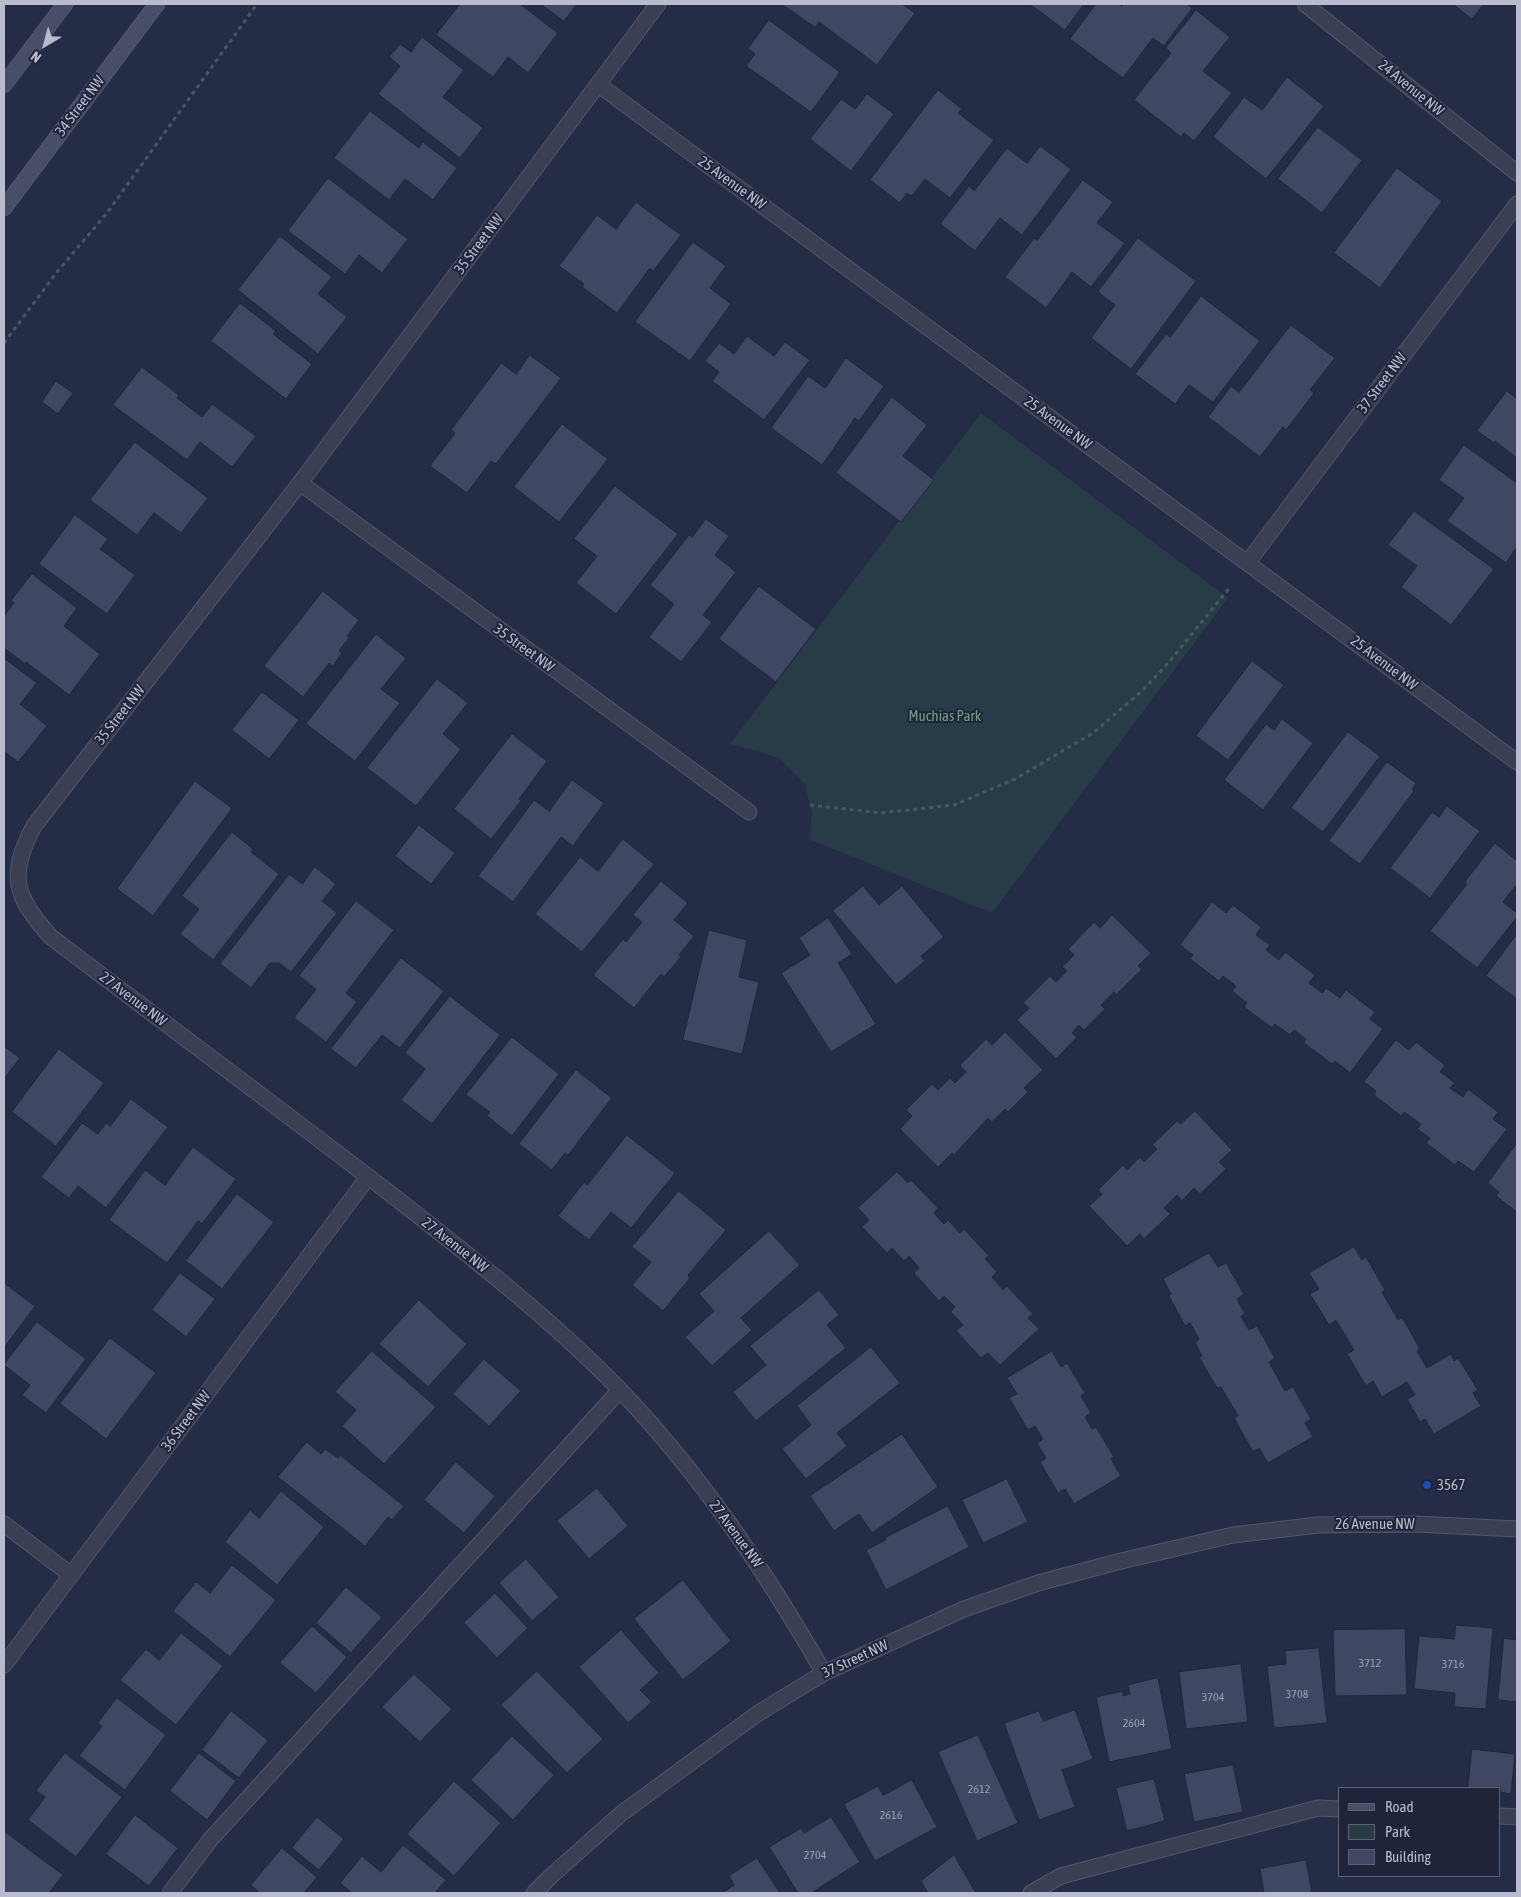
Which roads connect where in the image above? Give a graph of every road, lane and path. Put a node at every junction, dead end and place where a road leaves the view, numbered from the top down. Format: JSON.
{"nodes":[{"id":1,"x":64,"y":4,"type":"edge"},
{"id":2,"x":156,"y":4,"type":"edge"},
{"id":3,"x":257,"y":4,"type":"edge"},
{"id":4,"x":658,"y":4,"type":"edge"},
{"id":5,"x":1305,"y":4,"type":"edge"},
{"id":6,"x":4,"y":85,"type":"edge"},
{"id":7,"x":599,"y":85,"type":"junction"},
{"id":8,"x":1517,"y":173,"type":"edge"},
{"id":9,"x":1517,"y":204,"type":"edge"},
{"id":10,"x":4,"y":208,"type":"edge"},
{"id":11,"x":4,"y":343,"type":"edge"},
{"id":12,"x":300,"y":483,"type":"junction"},
{"id":13,"x":1248,"y":562,"type":"junction"},
{"id":14,"x":1517,"y":762,"type":"edge"},
{"id":15,"x":810,"y":805,"type":"dead end"},
{"id":16,"x":749,"y":812,"type":"dead end"},
{"id":17,"x":18,"y":886,"type":"joint"},
{"id":18,"x":368,"y":1177,"type":"junction"},
{"id":19,"x":620,"y":1390,"type":"junction"},
{"id":20,"x":4,"y":1524,"type":"edge"},
{"id":21,"x":1517,"y":1530,"type":"edge"},
{"id":22,"x":1232,"y":1535,"type":"joint"},
{"id":23,"x":71,"y":1574,"type":"junction"},
{"id":24,"x":4,"y":1664,"type":"edge"},
{"id":25,"x":824,"y":1673,"type":"junction"},
{"id":26,"x":1338,"y":1809,"type":"edge"},
{"id":27,"x":1501,"y":1816,"type":"edge"},
{"id":28,"x":1517,"y":1817,"type":"edge"},
{"id":29,"x":170,"y":1893,"type":"edge"},
{"id":30,"x":534,"y":1893,"type":"edge"},
{"id":31,"x":1031,"y":1893,"type":"edge"}],
"edges":[{"from":1,"to":6,"type":"main road"},
{"from":2,"to":10,"type":"main road","name":"34 Street NW"},
{"from":3,"to":11,"type":"path"},
{"from":4,"to":7,"type":"street","name":"35 Street NW"},
{"from":5,"to":8,"type":"street","name":"24 Avenue NW"},
{"from":7,"to":12,"type":"street","name":"35 Street NW"},
{"from":7,"to":13,"type":"street","name":"25 Avenue NW"},
{"from":9,"to":13,"type":"street","name":"37 Street NW"},
{"from":12,"to":16,"type":"street","name":"35 Street NW"},
{"from":12,"to":17,"type":"street","name":"35 Street NW"},
{"from":13,"to":14,"type":"street","name":"25 Avenue NW"},
{"from":13,"to":15,"type":"path"},
{"from":17,"to":18,"type":"street","name":"27 Avenue NW"},
{"from":18,"to":19,"type":"street","name":"27 Avenue NW"},
{"from":18,"to":23,"type":"street","name":"36 Street NW"},
{"from":19,"to":25,"type":"street","name":"27 Avenue NW"},
{"from":19,"to":29,"type":"street"},
{"from":20,"to":23,"type":"street"},
{"from":21,"to":22,"type":"street","name":"26 Avenue NW"},
{"from":22,"to":25,"type":"street","name":"37 Street NW"},
{"from":23,"to":24,"type":"street","name":"36 Street NW"},
{"from":25,"to":30,"type":"street","name":"37 Street NW"},
{"from":26,"to":31,"type":"street"},
{"from":27,"to":28,"type":"street"}]}
